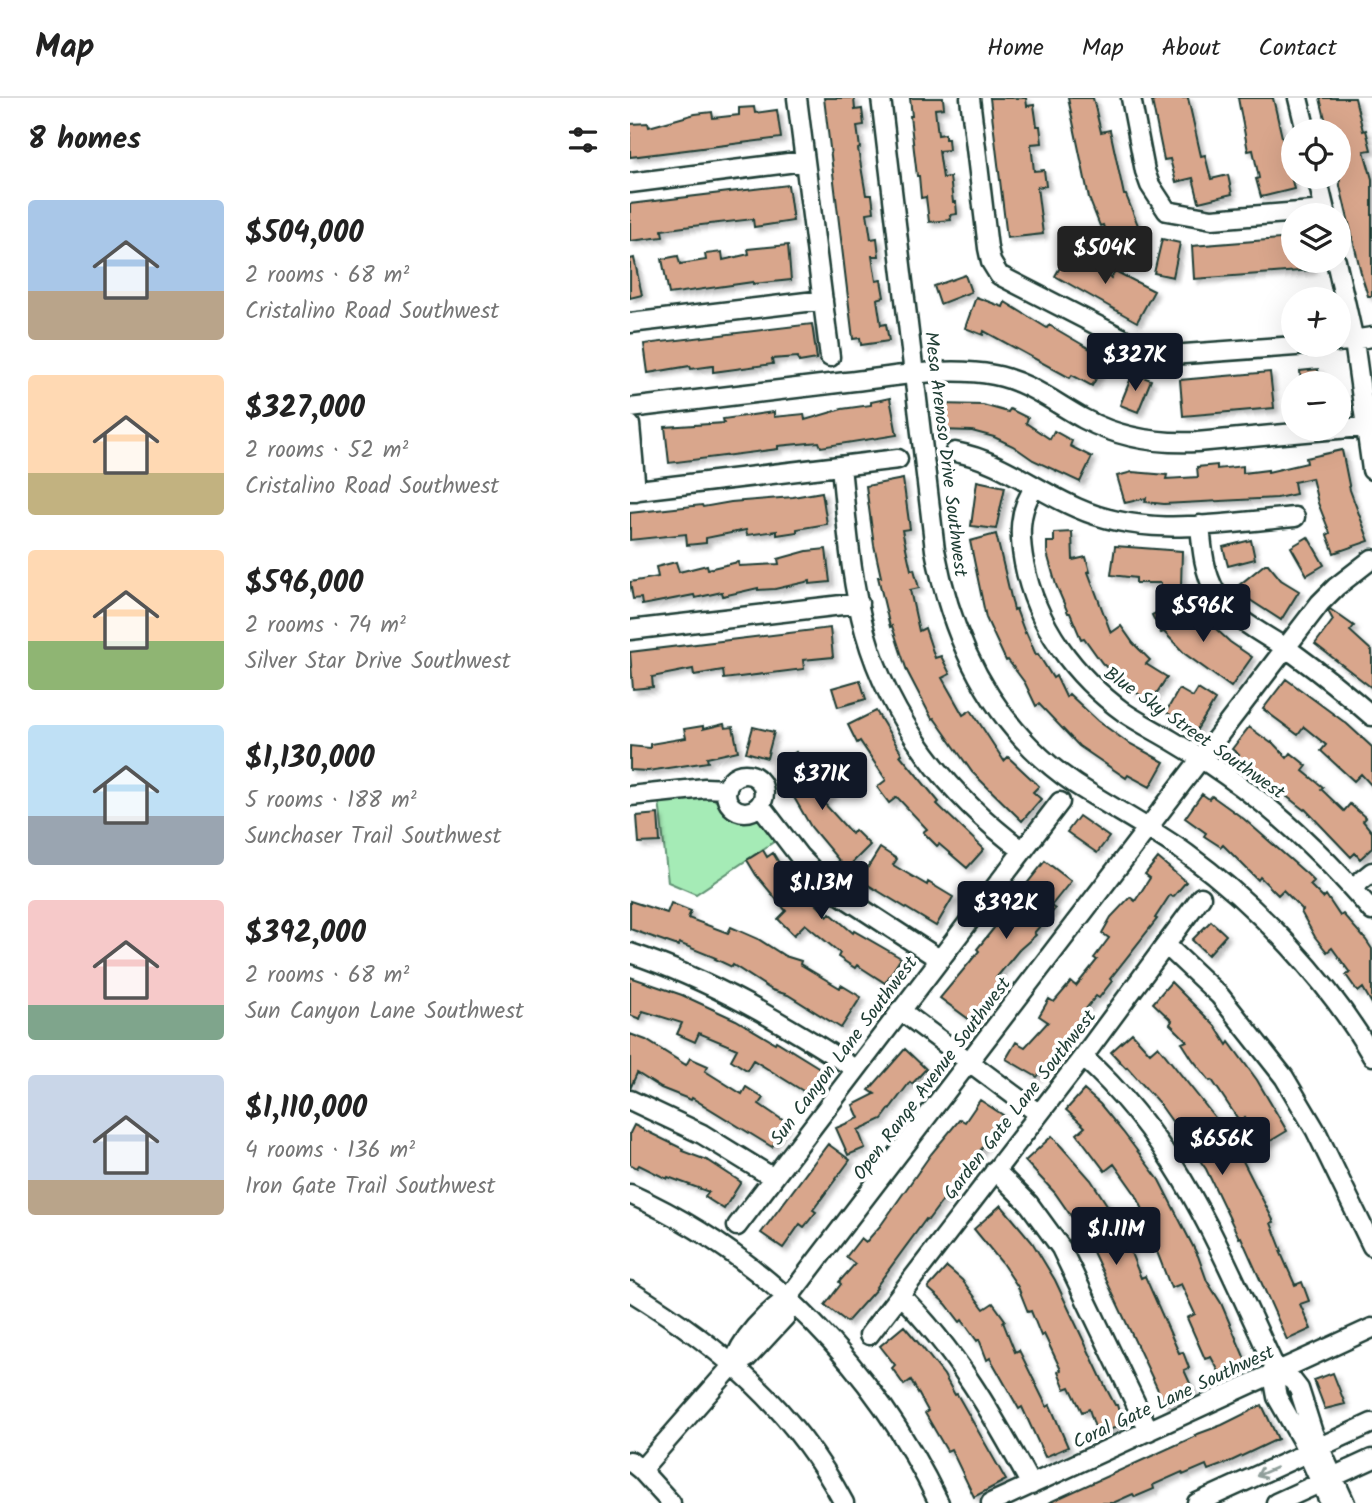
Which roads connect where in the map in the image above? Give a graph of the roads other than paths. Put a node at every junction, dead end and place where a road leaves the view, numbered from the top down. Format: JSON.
{"nodes":[{"id":1,"x":797,"y":98,"type":"edge"},
{"id":2,"x":881,"y":98,"type":"edge"},
{"id":3,"x":970,"y":98,"type":"edge"},
{"id":4,"x":1131,"y":98,"type":"edge"},
{"id":5,"x":1298,"y":98,"type":"edge"},
{"id":6,"x":1303,"y":119,"type":"edge"},
{"id":7,"x":804,"y":161,"type":"junction"},
{"id":8,"x":630,"y":183,"type":"edge"},
{"id":9,"x":1281,"y":215,"type":"edge"},
{"id":10,"x":823,"y":300,"type":"junction"},
{"id":11,"x":630,"y":323,"type":"edge"},
{"id":12,"x":1372,"y":337,"type":"edge"},
{"id":13,"x":1351,"y":341,"type":"edge"},
{"id":14,"x":1281,"y":347,"type":"edge"},
{"id":15,"x":830,"y":357,"type":"dead end"},
{"id":16,"x":1350,"y":357,"type":"edge"},
{"id":17,"x":916,"y":375,"type":"junction"},
{"id":18,"x":630,"y":408,"type":"edge"},
{"id":19,"x":630,"y":425,"type":"edge"},
{"id":20,"x":1368,"y":426,"type":"edge"},
{"id":21,"x":955,"y":452,"type":"dead end"},
{"id":22,"x":898,"y":459,"type":"dead end"},
{"id":23,"x":841,"y":467,"type":"junction"},
{"id":24,"x":1372,"y":470,"type":"edge"},
{"id":25,"x":1035,"y":487,"type":"junction"},
{"id":26,"x":633,"y":491,"type":"edge"},
{"id":27,"x":1295,"y":517,"type":"dead end"},
{"id":28,"x":1200,"y":525,"type":"junction"},
{"id":29,"x":1372,"y":559,"type":"edge"},
{"id":30,"x":859,"y":603,"type":"junction"},
{"id":31,"x":630,"y":630,"type":"edge"},
{"id":32,"x":1285,"y":648,"type":"junction"},
{"id":33,"x":1372,"y":716,"type":"edge"},
{"id":34,"x":1200,"y":758,"type":"junction"},
{"id":35,"x":727,"y":789,"type":"junction"},
{"id":36,"x":630,"y":796,"type":"edge"},
{"id":37,"x":1060,"y":802,"type":"dead end"},
{"id":38,"x":760,"y":805,"type":"junction"},
{"id":39,"x":1148,"y":827,"type":"junction"},
{"id":40,"x":1022,"y":850,"type":"junction"},
{"id":41,"x":1372,"y":872,"type":"edge"},
{"id":42,"x":1352,"y":888,"type":"junction"},
{"id":43,"x":1201,"y":897,"type":"dead end"},
{"id":44,"x":1372,"y":911,"type":"edge"},
{"id":45,"x":1166,"y":945,"type":"junction"},
{"id":46,"x":630,"y":953,"type":"edge"},
{"id":47,"x":939,"y":960,"type":"junction"},
{"id":48,"x":900,"y":1010,"type":"junction"},
{"id":49,"x":1372,"y":1056,"type":"edge"},
{"id":50,"x":1083,"y":1057,"type":"junction"},
{"id":51,"x":969,"y":1063,"type":"junction"},
{"id":52,"x":855,"y":1069,"type":"junction"},
{"id":53,"x":630,"y":1100,"type":"edge"},
{"id":54,"x":1039,"y":1114,"type":"junction"},
{"id":55,"x":995,"y":1170,"type":"junction"},
{"id":56,"x":772,"y":1177,"type":"junction"},
{"id":57,"x":630,"y":1194,"type":"edge"},
{"id":58,"x":737,"y":1226,"type":"dead end"},
{"id":59,"x":1372,"y":1246,"type":"edge"},
{"id":60,"x":630,"y":1291,"type":"edge"},
{"id":61,"x":900,"y":1294,"type":"junction"},
{"id":62,"x":788,"y":1298,"type":"junction"},
{"id":63,"x":1372,"y":1328,"type":"edge"},
{"id":64,"x":869,"y":1335,"type":"dead end"},
{"id":65,"x":733,"y":1365,"type":"junction"},
{"id":66,"x":1277,"y":1372,"type":"junction"},
{"id":67,"x":1302,"y":1400,"type":"junction"},
{"id":68,"x":1283,"y":1409,"type":"junction"},
{"id":69,"x":1372,"y":1423,"type":"edge"},
{"id":70,"x":1149,"y":1431,"type":"junction"},
{"id":71,"x":1314,"y":1450,"type":"junction"},
{"id":72,"x":1372,"y":1459,"type":"edge"},
{"id":73,"x":636,"y":1465,"type":"edge"},
{"id":74,"x":1327,"y":1479,"type":"junction"},
{"id":75,"x":1031,"y":1485,"type":"junction"},
{"id":76,"x":671,"y":1503,"type":"edge"},
{"id":77,"x":844,"y":1503,"type":"edge"},
{"id":78,"x":939,"y":1503,"type":"edge"},
{"id":79,"x":991,"y":1503,"type":"edge"},
{"id":80,"x":1197,"y":1503,"type":"edge"},
{"id":81,"x":1276,"y":1503,"type":"edge"},
{"id":82,"x":1330,"y":1503,"type":"edge"},
{"id":83,"x":1345,"y":1503,"type":"edge"}],
"edges":[{"from":1,"to":7,"type":"street"},
{"from":2,"to":17,"type":"street","name":"Mesa Arenoso Drive Southwest"},
{"from":3,"to":14,"type":"street"},
{"from":4,"to":9,"type":"street"},
{"from":5,"to":6,"type":"street"},
{"from":7,"to":8,"type":"street"},
{"from":7,"to":10,"type":"street"},
{"from":10,"to":11,"type":"street"},
{"from":10,"to":15,"type":"street"},
{"from":12,"to":13,"type":"street"},
{"from":16,"to":20,"type":"street"},
{"from":17,"to":18,"type":"street"},
{"from":17,"to":20,"type":"street"},
{"from":17,"to":39,"type":"street","name":"Mesa Arenoso Drive Southwest"},
{"from":19,"to":26,"type":"street"},
{"from":20,"to":24,"type":"street"},
{"from":21,"to":25,"type":"street"},
{"from":22,"to":23,"type":"street"},
{"from":23,"to":26,"type":"street"},
{"from":23,"to":30,"type":"street"},
{"from":25,"to":28,"type":"street"},
{"from":25,"to":34,"type":"street","name":"Blue Sky Street Southwest"},
{"from":27,"to":28,"type":"street"},
{"from":28,"to":32,"type":"street"},
{"from":29,"to":32,"type":"street","name":"Open Range Avenue Southwest"},
{"from":30,"to":31,"type":"street"},
{"from":30,"to":40,"type":"street"},
{"from":32,"to":33,"type":"street"},
{"from":32,"to":34,"type":"street","name":"Open Range Avenue Southwest"},
{"from":34,"to":39,"type":"street","name":"Open Range Avenue Southwest"},
{"from":34,"to":42,"type":"street","name":"Blue Sky Street Southwest"},
{"from":35,"to":36,"type":"street"},
{"from":35,"to":38,"type":"street"},
{"from":35,"to":38,"type":"street"},
{"from":37,"to":40,"type":"street","name":"Sun Canyon Lane Southwest"},
{"from":38,"to":47,"type":"street"},
{"from":39,"to":49,"type":"street","name":"Mesa Arenoso Drive Southwest"},
{"from":39,"to":51,"type":"street","name":"Open Range Avenue Southwest"},
{"from":40,"to":47,"type":"street","name":"Sun Canyon Lane Southwest"},
{"from":41,"to":42,"type":"street"},
{"from":42,"to":44,"type":"street","name":"Blue Sky Street Southwest"},
{"from":43,"to":45,"type":"street","name":"Garden Gate Lane Southwest"},
{"from":45,"to":50,"type":"street","name":"Garden Gate Lane Southwest"},
{"from":45,"to":59,"type":"street"},
{"from":46,"to":52,"type":"street"},
{"from":47,"to":48,"type":"street","name":"Sun Canyon Lane Southwest"},
{"from":48,"to":51,"type":"street"},
{"from":48,"to":52,"type":"street","name":"Sun Canyon Lane Southwest"},
{"from":50,"to":54,"type":"street","name":"Garden Gate Lane Southwest"},
{"from":50,"to":66,"type":"street"},
{"from":51,"to":54,"type":"street"},
{"from":51,"to":62,"type":"street","name":"Open Range Avenue Southwest"},
{"from":52,"to":56,"type":"street","name":"Sun Canyon Lane Southwest"},
{"from":53,"to":56,"type":"street"},
{"from":54,"to":55,"type":"street","name":"Garden Gate Lane Southwest"},
{"from":55,"to":61,"type":"street","name":"Garden Gate Lane Southwest"},
{"from":55,"to":70,"type":"street"},
{"from":56,"to":58,"type":"street","name":"Sun Canyon Lane Southwest"},
{"from":57,"to":62,"type":"street"},
{"from":60,"to":65,"type":"street"},
{"from":61,"to":64,"type":"street","name":"Garden Gate Lane Southwest"},
{"from":61,"to":75,"type":"street"},
{"from":62,"to":65,"type":"street","name":"Open Range Avenue Southwest"},
{"from":62,"to":78,"type":"street"},
{"from":63,"to":66,"type":"street","name":"Coral Gate Lane Southwest"},
{"from":65,"to":73,"type":"street","name":"Open Range Avenue Southwest"},
{"from":65,"to":77,"type":"street"},
{"from":66,"to":67,"type":"street"},
{"from":66,"to":68,"type":"street"},
{"from":66,"to":70,"type":"street","name":"Coral Gate Lane Southwest"},
{"from":67,"to":68,"type":"street"},
{"from":67,"to":71,"type":"street"},
{"from":68,"to":71,"type":"street"},
{"from":69,"to":71,"type":"street"},
{"from":70,"to":75,"type":"street","name":"Coral Gate Lane Southwest"},
{"from":71,"to":74,"type":"street"},
{"from":71,"to":80,"type":"street","one_way":true},
{"from":72,"to":74,"type":"street"},
{"from":73,"to":76,"type":"street"},
{"from":74,"to":81,"type":"street"},
{"from":74,"to":82,"type":"street"},
{"from":74,"to":83,"type":"street"},
{"from":75,"to":79,"type":"street","name":"Coral Gate Lane Southwest"}]}
